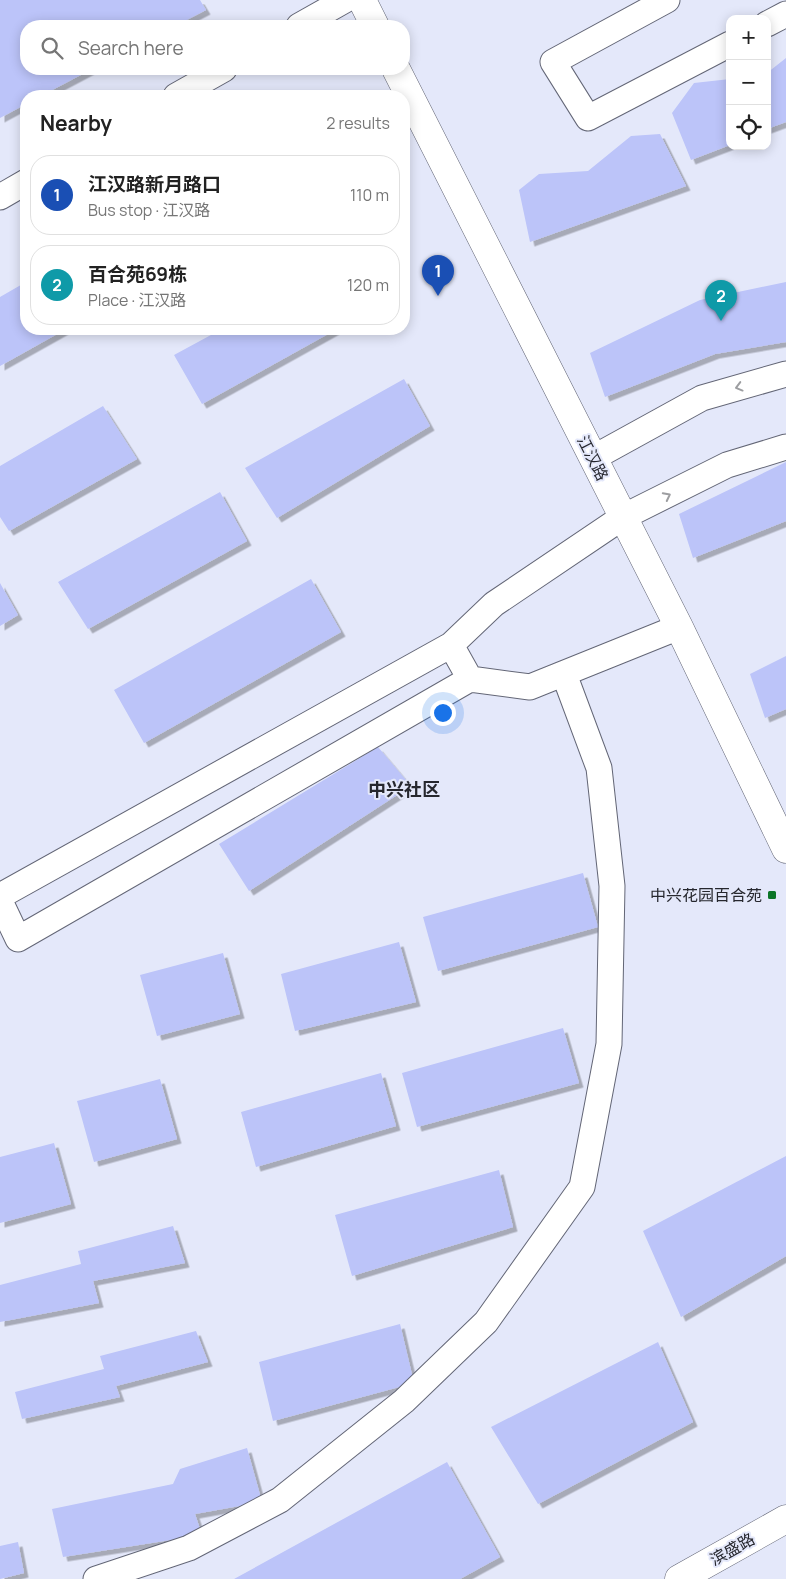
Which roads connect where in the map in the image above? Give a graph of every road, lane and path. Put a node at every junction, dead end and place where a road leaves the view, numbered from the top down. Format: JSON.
{"nodes":[{"id":1,"x":345,"y":0,"type":"edge"},
{"id":2,"x":362,"y":0,"type":"edge"},
{"id":3,"x":668,"y":0,"type":"edge"},
{"id":4,"x":786,"y":14,"type":"edge"},
{"id":5,"x":310,"y":20,"type":"edge"},
{"id":6,"x":372,"y":20,"type":"edge"},
{"id":7,"x":771,"y":22,"type":"edge"},
{"id":8,"x":726,"y":46,"type":"edge"},
{"id":9,"x":213,"y":75,"type":"edge"},
{"id":10,"x":399,"y":75,"type":"edge"},
{"id":11,"x":187,"y":90,"type":"edge"},
{"id":12,"x":407,"y":90,"type":"edge"},
{"id":13,"x":410,"y":97,"type":"edge"},
{"id":14,"x":20,"y":185,"type":"edge"},
{"id":15,"x":0,"y":197,"type":"edge"},
{"id":16,"x":786,"y":374,"type":"edge"},
{"id":17,"x":786,"y":447,"type":"edge"},
{"id":18,"x":593,"y":458,"type":"junction"},
{"id":19,"x":623,"y":518,"type":"junction"},
{"id":20,"x":679,"y":627,"type":"junction"},
{"id":21,"x":451,"y":645,"type":"junction"},
{"id":22,"x":564,"y":674,"type":"junction"},
{"id":23,"x":470,"y":679,"type":"junction"},
{"id":24,"x":786,"y":848,"type":"edge"},
{"id":25,"x":0,"y":896,"type":"edge"},
{"id":26,"x":0,"y":901,"type":"edge"},
{"id":27,"x":786,"y":1519,"type":"edge"},
{"id":28,"x":96,"y":1579,"type":"edge"},
{"id":29,"x":679,"y":1579,"type":"edge"}],
"edges":[{"from":1,"to":5,"type":"street"},
{"from":2,"to":6,"type":"street"},
{"from":3,"to":8,"type":"street"},
{"from":4,"to":7,"type":"street"},
{"from":9,"to":11,"type":"street"},
{"from":10,"to":12,"type":"street","name":"江汉路"},
{"from":13,"to":18,"type":"street","name":"江汉路"},
{"from":14,"to":15,"type":"street"},
{"from":16,"to":18,"type":"street","one_way":true},
{"from":19,"to":17,"type":"street","one_way":true},
{"from":18,"to":19,"type":"street","name":"江汉路"},
{"from":19,"to":20,"type":"street","name":"江汉路"},
{"from":19,"to":21,"type":"street"},
{"from":20,"to":22,"type":"street"},
{"from":20,"to":24,"type":"street","name":"江汉路"},
{"from":21,"to":23,"type":"street"},
{"from":21,"to":25,"type":"street"},
{"from":22,"to":23,"type":"street"},
{"from":22,"to":28,"type":"street"},
{"from":23,"to":26,"type":"street"},
{"from":27,"to":29,"type":"street","name":"滨盛路"}]}
